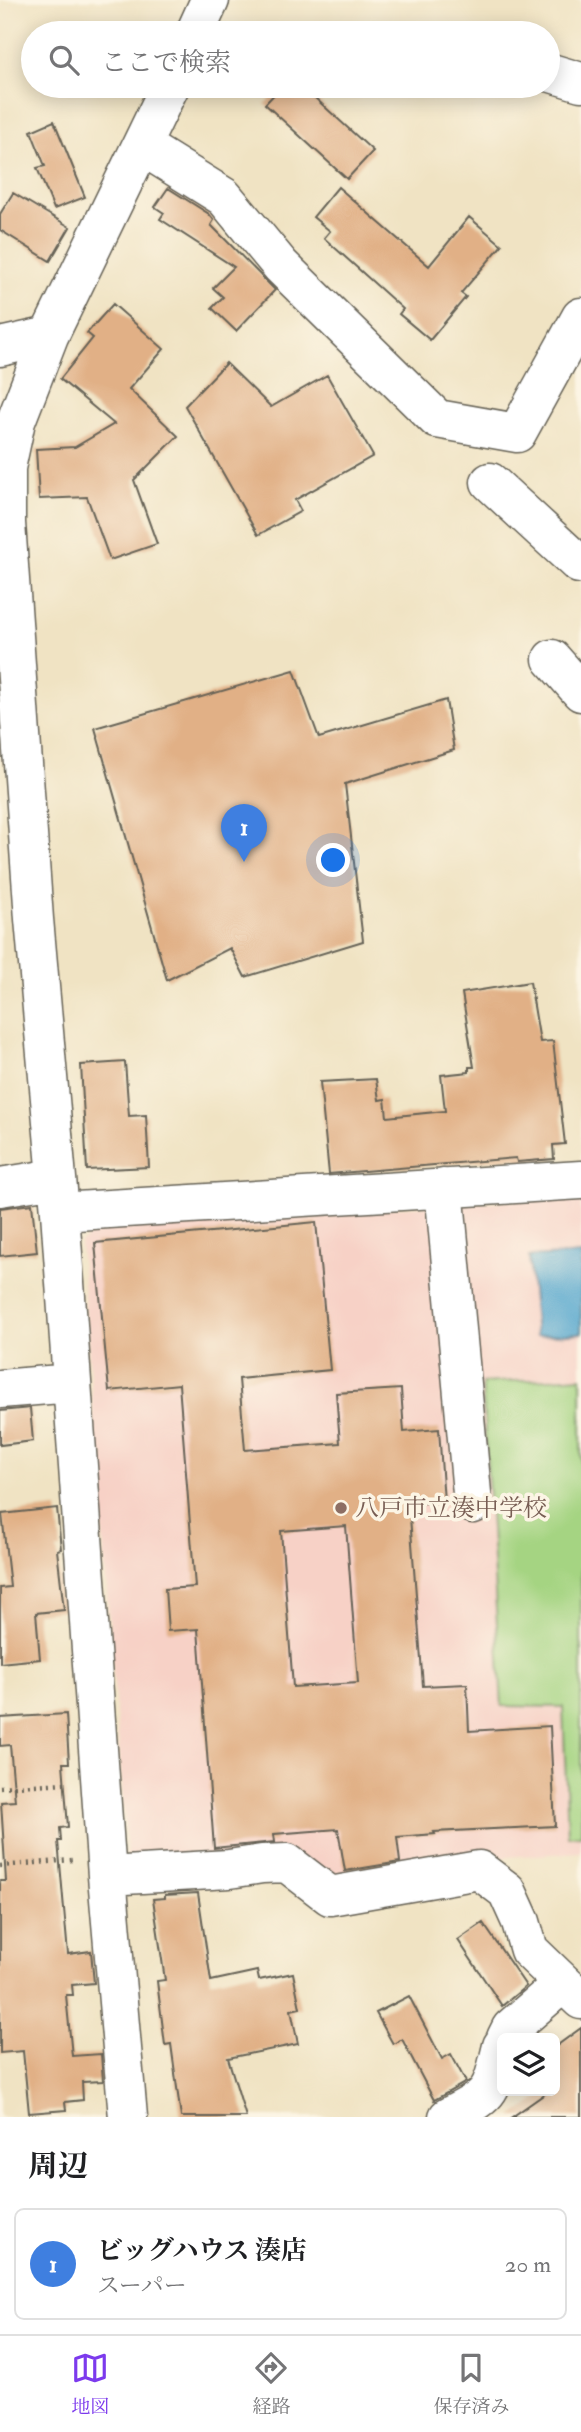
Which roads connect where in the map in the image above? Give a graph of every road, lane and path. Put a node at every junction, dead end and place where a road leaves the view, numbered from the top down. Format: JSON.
{"nodes":[{"id":1,"x":210,"y":0,"type":"edge"},
{"id":2,"x":200,"y":21,"type":"edge"},
{"id":3,"x":560,"y":76,"type":"edge"},
{"id":4,"x":581,"y":82,"type":"edge"},
{"id":5,"x":164,"y":98,"type":"edge"},
{"id":6,"x":142,"y":146,"type":"junction"},
{"id":7,"x":581,"y":317,"type":"edge"},
{"id":8,"x":49,"y":336,"type":"junction"},
{"id":9,"x":0,"y":347,"type":"edge"},
{"id":10,"x":490,"y":482,"type":"dead end"},
{"id":11,"x":581,"y":561,"type":"edge"},
{"id":12,"x":552,"y":659,"type":"dead end"},
{"id":13,"x":581,"y":692,"type":"edge"},
{"id":14,"x":14,"y":847,"type":"edge"},
{"id":15,"x":581,"y":1180,"type":"edge"},
{"id":16,"x":0,"y":1187,"type":"edge"},
{"id":17,"x":444,"y":1188,"type":"junction"},
{"id":18,"x":58,"y":1195,"type":"junction"},
{"id":19,"x":72,"y":1383,"type":"junction"},
{"id":20,"x":0,"y":1388,"type":"edge"},
{"id":21,"x":473,"y":1504,"type":"dead end"},
{"id":22,"x":100,"y":1782,"type":"junction"},
{"id":23,"x":0,"y":1787,"type":"edge"},
{"id":24,"x":0,"y":1866,"type":"edge"},
{"id":25,"x":106,"y":1866,"type":"junction"},
{"id":26,"x":572,"y":1991,"type":"edge"},
{"id":27,"x":508,"y":2033,"type":"edge"},
{"id":28,"x":497,"y":2066,"type":"edge"},
{"id":29,"x":127,"y":2117,"type":"edge"},
{"id":30,"x":448,"y":2117,"type":"edge"}],
"edges":[{"from":1,"to":2,"type":"street"},
{"from":3,"to":4,"type":"street"},
{"from":5,"to":6,"type":"street"},
{"from":6,"to":7,"type":"street"},
{"from":6,"to":8,"type":"street"},
{"from":8,"to":9,"type":"street"},
{"from":8,"to":14,"type":"street"},
{"from":10,"to":11,"type":"street"},
{"from":12,"to":13,"type":"street"},
{"from":14,"to":18,"type":"street"},
{"from":15,"to":17,"type":"street"},
{"from":16,"to":18,"type":"street"},
{"from":17,"to":18,"type":"street"},
{"from":17,"to":21,"type":"street"},
{"from":18,"to":19,"type":"street"},
{"from":19,"to":20,"type":"street"},
{"from":19,"to":22,"type":"street"},
{"from":22,"to":23,"type":"path"},
{"from":22,"to":25,"type":"street"},
{"from":24,"to":25,"type":"path"},
{"from":25,"to":26,"type":"street"},
{"from":25,"to":29,"type":"street"},
{"from":26,"to":27,"type":"street"},
{"from":28,"to":30,"type":"street"}]}
